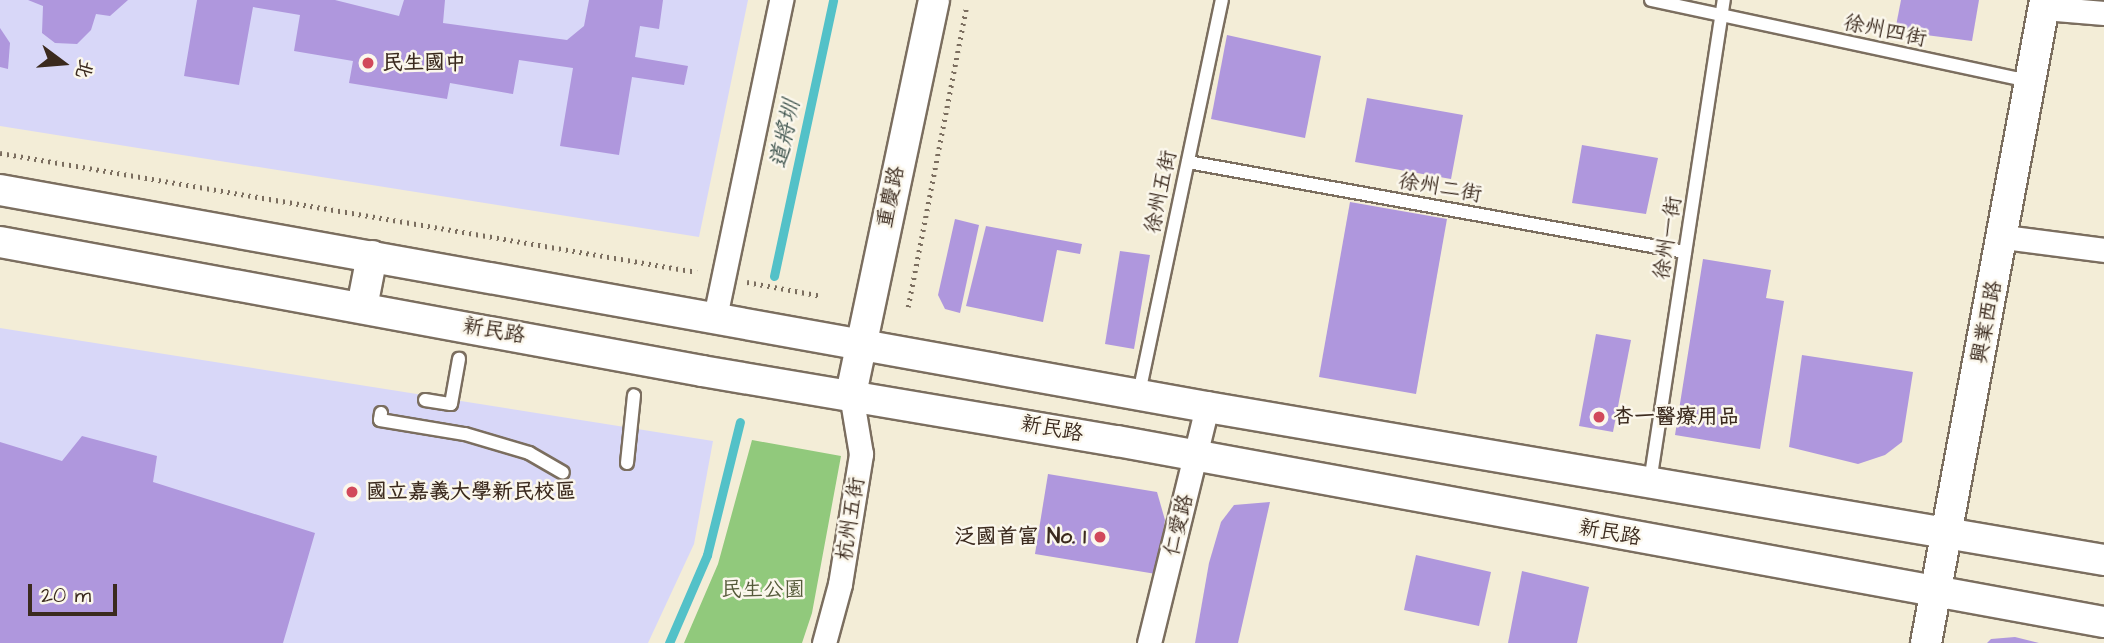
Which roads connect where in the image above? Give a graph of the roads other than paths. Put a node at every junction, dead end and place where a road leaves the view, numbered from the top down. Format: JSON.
{"nodes":[{"id":1,"x":781,"y":0,"type":"edge"},
{"id":2,"x":934,"y":0,"type":"edge"},
{"id":3,"x":1222,"y":0,"type":"edge"},
{"id":4,"x":1651,"y":0,"type":"edge"},
{"id":5,"x":1724,"y":0,"type":"edge"},
{"id":6,"x":2044,"y":4,"type":"edge"},
{"id":7,"x":2104,"y":13,"type":"edge"},
{"id":8,"x":1721,"y":15,"type":"junction"},
{"id":9,"x":2029,"y":81,"type":"junction"},
{"id":10,"x":1188,"y":162,"type":"junction"},
{"id":11,"x":0,"y":190,"type":"edge"},
{"id":12,"x":2004,"y":237,"type":"junction"},
{"id":13,"x":0,"y":242,"type":"edge"},
{"id":14,"x":2104,"y":250,"type":"edge"},
{"id":15,"x":1685,"y":252,"type":"junction"},
{"id":16,"x":372,"y":256,"type":"junction"},
{"id":17,"x":362,"y":307,"type":"junction"},
{"id":18,"x":715,"y":317,"type":"junction"},
{"id":19,"x":861,"y":343,"type":"junction"},
{"id":20,"x":458,"y":359,"type":"dead end"},
{"id":21,"x":1139,"y":393,"type":"junction"},
{"id":22,"x":851,"y":394,"type":"junction"},
{"id":23,"x":634,"y":395,"type":"dead end"},
{"id":24,"x":425,"y":400,"type":"dead end"},
{"id":25,"x":1207,"y":407,"type":"junction"},
{"id":26,"x":381,"y":413,"type":"dead end"},
{"id":27,"x":1197,"y":456,"type":"junction"},
{"id":28,"x":627,"y":463,"type":"dead end"},
{"id":29,"x":563,"y":473,"type":"dead end"},
{"id":30,"x":1650,"y":482,"type":"junction"},
{"id":31,"x":1947,"y":534,"type":"junction"},
{"id":32,"x":2104,"y":560,"type":"edge"},
{"id":33,"x":1936,"y":590,"type":"junction"},
{"id":34,"x":2104,"y":622,"type":"edge"},
{"id":35,"x":824,"y":643,"type":"edge"},
{"id":36,"x":1149,"y":643,"type":"edge"},
{"id":37,"x":1926,"y":643,"type":"edge"}],
"edges":[{"from":1,"to":18,"type":"street"},
{"from":2,"to":19,"type":"street","name":"重慶路"},
{"from":3,"to":10,"type":"lane","name":"徐州五街"},
{"from":4,"to":8,"type":"lane","name":"徐州四街"},
{"from":5,"to":8,"type":"lane","name":"徐州一街"},
{"from":6,"to":7,"type":"street"},
{"from":6,"to":9,"type":"street","name":"興業西路"},
{"from":8,"to":9,"type":"lane","name":"徐州四街"},
{"from":8,"to":15,"type":"lane","name":"徐州一街"},
{"from":9,"to":12,"type":"street","name":"興業西路"},
{"from":10,"to":15,"type":"lane","name":"徐州二街"},
{"from":10,"to":21,"type":"lane","name":"徐州五街"},
{"from":11,"to":16,"type":"street"},
{"from":12,"to":14,"type":"street"},
{"from":12,"to":31,"type":"street","name":"興業西路"},
{"from":13,"to":17,"type":"street","name":"新民路"},
{"from":15,"to":30,"type":"lane","name":"徐州一街"},
{"from":16,"to":17,"type":"street"},
{"from":16,"to":18,"type":"street"},
{"from":17,"to":22,"type":"street","name":"新民路"},
{"from":18,"to":19,"type":"street"},
{"from":19,"to":21,"type":"street"},
{"from":19,"to":22,"type":"street","name":"重慶路"},
{"from":20,"to":24,"type":"lane"},
{"from":21,"to":25,"type":"street"},
{"from":22,"to":27,"type":"street","name":"新民路"},
{"from":22,"to":35,"type":"street","name":"杭州五街"},
{"from":23,"to":28,"type":"lane"},
{"from":25,"to":27,"type":"street","name":"仁愛路"},
{"from":25,"to":30,"type":"street"},
{"from":26,"to":29,"type":"lane"},
{"from":27,"to":33,"type":"street","name":"新民路"},
{"from":27,"to":36,"type":"street","name":"仁愛路"},
{"from":30,"to":31,"type":"street"},
{"from":31,"to":32,"type":"street"},
{"from":31,"to":33,"type":"street","name":"興業西路"},
{"from":33,"to":34,"type":"street","name":"新民路"},
{"from":33,"to":37,"type":"street","name":"興業西路"}]}
